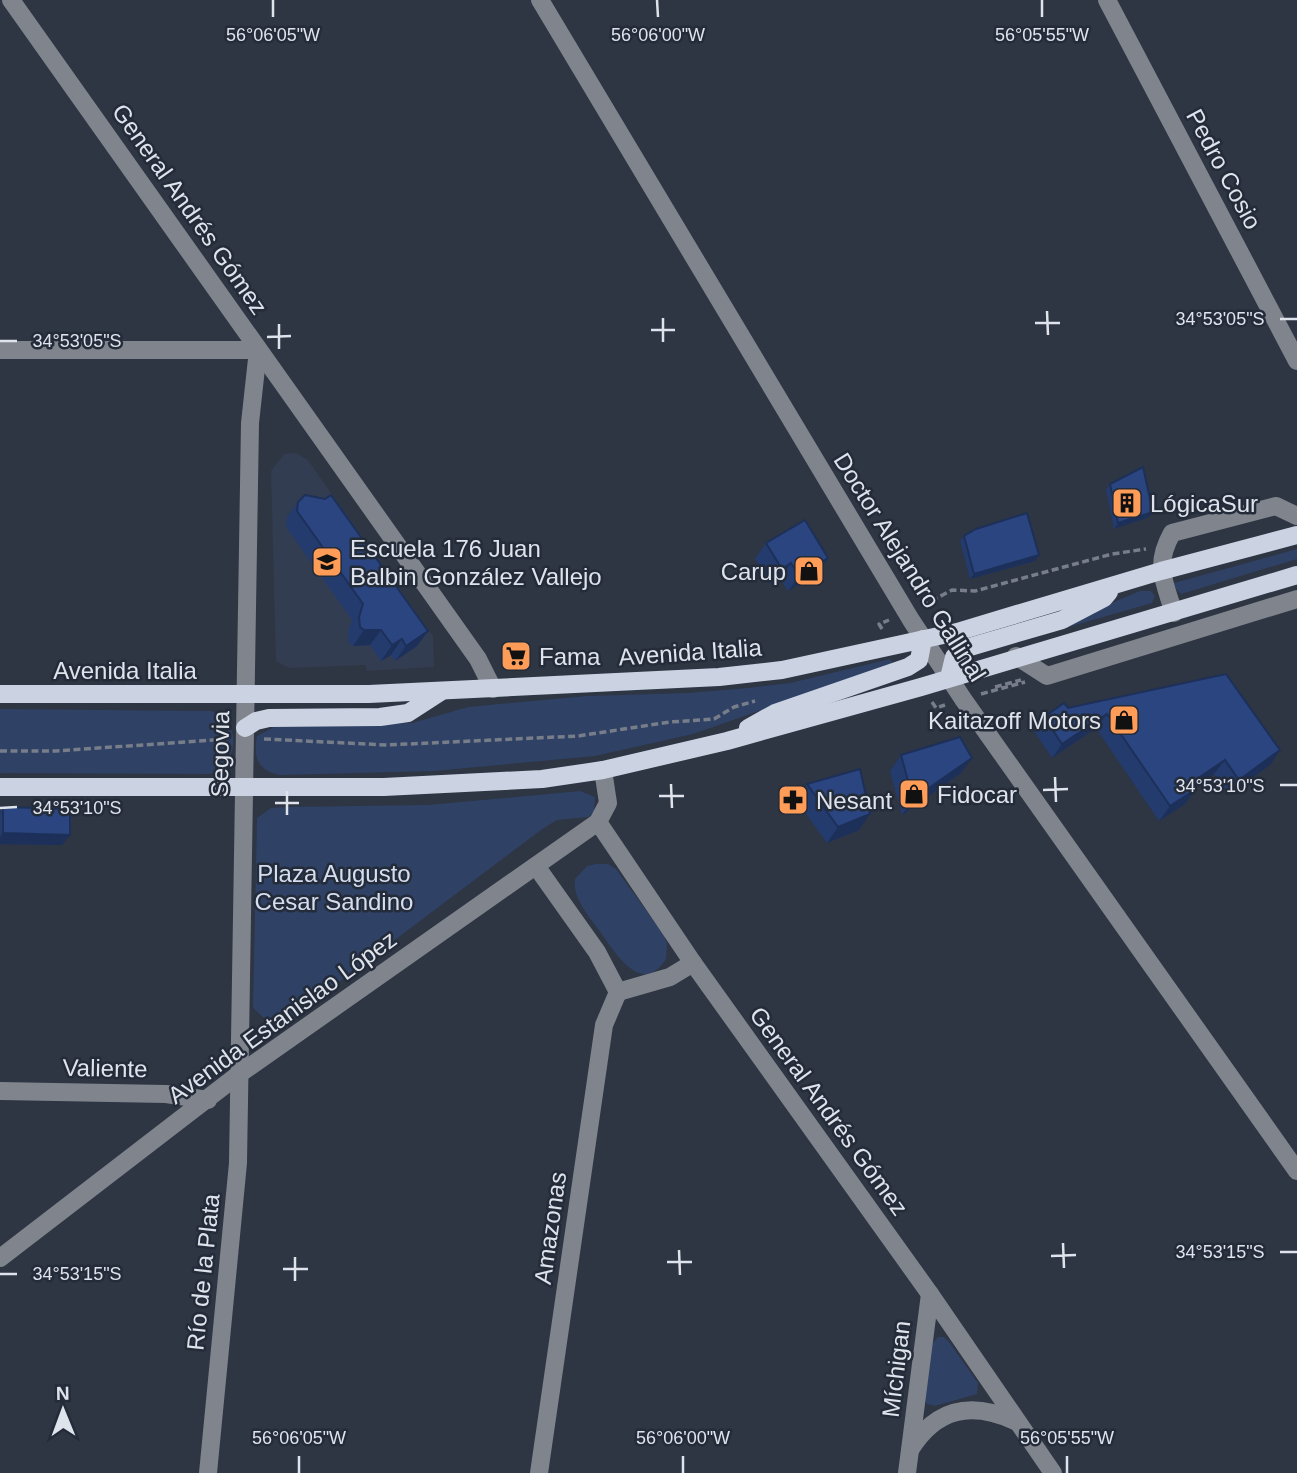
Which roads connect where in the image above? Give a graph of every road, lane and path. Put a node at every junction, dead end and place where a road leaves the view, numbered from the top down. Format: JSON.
{"nodes":[{"id":1,"x":11,"y":0,"type":"edge"},
{"id":2,"x":540,"y":0,"type":"edge"},
{"id":3,"x":1107,"y":0,"type":"edge"},
{"id":4,"x":0,"y":350,"type":"edge"},
{"id":5,"x":258,"y":350,"type":"junction"},
{"id":6,"x":1297,"y":361,"type":"edge"},
{"id":7,"x":1297,"y":516,"type":"edge"},
{"id":8,"x":1172,"y":533,"type":"junction"},
{"id":9,"x":1297,"y":535,"type":"edge"},
{"id":10,"x":1161,"y":571,"type":"junction"},
{"id":11,"x":1297,"y":575,"type":"edge"},
{"id":12,"x":1114,"y":586,"type":"junction"},
{"id":13,"x":1297,"y":599,"type":"edge"},
{"id":14,"x":912,"y":611,"type":"dead end"},
{"id":15,"x":1174,"y":613,"type":"junction"},
{"id":16,"x":901,"y":615,"type":"dead end"},
{"id":17,"x":923,"y":639,"type":"junction"},
{"id":18,"x":894,"y":647,"type":"junction"},
{"id":19,"x":1016,"y":656,"type":"junction"},
{"id":20,"x":1047,"y":676,"type":"junction"},
{"id":21,"x":949,"y":678,"type":"junction"},
{"id":22,"x":493,"y":689,"type":"junction"},
{"id":23,"x":442,"y":691,"type":"junction"},
{"id":24,"x":0,"y":694,"type":"edge"},
{"id":25,"x":246,"y":695,"type":"junction"},
{"id":26,"x":963,"y":699,"type":"junction"},
{"id":27,"x":761,"y":700,"type":"dead end"},
{"id":28,"x":245,"y":734,"type":"junction"},
{"id":29,"x":727,"y":741,"type":"junction"},
{"id":30,"x":0,"y":751,"type":"edge"},
{"id":31,"x":603,"y":770,"type":"junction"},
{"id":32,"x":0,"y":787,"type":"edge"},
{"id":33,"x":244,"y":789,"type":"junction"},
{"id":34,"x":598,"y":822,"type":"junction"},
{"id":35,"x":536,"y":866,"type":"junction"},
{"id":36,"x":692,"y":963,"type":"junction"},
{"id":37,"x":618,"y":992,"type":"junction"},
{"id":38,"x":239,"y":1074,"type":"junction"},
{"id":39,"x":0,"y":1091,"type":"edge"},
{"id":40,"x":208,"y":1100,"type":"junction"},
{"id":41,"x":1297,"y":1171,"type":"edge"},
{"id":42,"x":0,"y":1258,"type":"edge"},
{"id":43,"x":930,"y":1294,"type":"junction"},
{"id":44,"x":1015,"y":1421,"type":"junction"},
{"id":45,"x":911,"y":1450,"type":"junction"},
{"id":46,"x":208,"y":1473,"type":"edge"},
{"id":47,"x":539,"y":1473,"type":"edge"},
{"id":48,"x":907,"y":1473,"type":"edge"},
{"id":49,"x":1053,"y":1473,"type":"edge"}],
"edges":[{"from":1,"to":5,"type":"street","name":"General Andrés Gómez"},
{"from":2,"to":17,"type":"street","name":"Doctor Alejandro Gallinal"},
{"from":3,"to":6,"type":"street","name":"Pedro Cosio"},
{"from":4,"to":5,"type":"street"},
{"from":5,"to":22,"type":"street","name":"General Andrés Gómez"},
{"from":5,"to":25,"type":"street","name":"Segovia"},
{"from":7,"to":8,"type":"street"},
{"from":8,"to":10,"type":"street"},
{"from":8,"to":14,"type":"path"},
{"from":9,"to":10,"type":"main road","name":"Avenida Italia"},
{"from":10,"to":12,"type":"main road","name":"Avenida Italia"},
{"from":10,"to":15,"type":"street"},
{"from":11,"to":15,"type":"main road"},
{"from":12,"to":17,"type":"main road","name":"Avenida Italia"},
{"from":12,"to":21,"type":"main road"},
{"from":13,"to":20,"type":"street"},
{"from":15,"to":19,"type":"main road"},
{"from":16,"to":18,"type":"path"},
{"from":17,"to":18,"type":"main road","name":"Avenida Italia"},
{"from":17,"to":21,"type":"street","name":"Doctor Alejandro Gallinal"},
{"from":17,"to":29,"type":"main road"},
{"from":18,"to":22,"type":"main road","name":"Avenida Italia"},
{"from":19,"to":20,"type":"street"},
{"from":19,"to":21,"type":"main road"},
{"from":20,"to":26,"type":"path"},
{"from":21,"to":26,"type":"street","name":"Doctor Alejandro Gallinal"},
{"from":21,"to":29,"type":"main road"},
{"from":22,"to":23,"type":"main road","name":"Avenida Italia"},
{"from":23,"to":25,"type":"main road","name":"Avenida Italia"},
{"from":23,"to":28,"type":"main road"},
{"from":24,"to":25,"type":"main road","name":"Avenida Italia"},
{"from":25,"to":28,"type":"street","name":"Segovia"},
{"from":26,"to":41,"type":"street","name":"Doctor Alejandro Gallinal"},
{"from":27,"to":28,"type":"path"},
{"from":28,"to":30,"type":"path"},
{"from":28,"to":33,"type":"street","name":"Segovia"},
{"from":29,"to":31,"type":"main road"},
{"from":31,"to":33,"type":"main road"},
{"from":31,"to":34,"type":"street"},
{"from":32,"to":33,"type":"main road"},
{"from":33,"to":38,"type":"street","name":"Segovia"},
{"from":34,"to":35,"type":"street","name":"Avenida Estanislao López"},
{"from":34,"to":36,"type":"street","name":"General Andrés Gómez"},
{"from":35,"to":37,"type":"street"},
{"from":35,"to":38,"type":"street","name":"Avenida Estanislao López"},
{"from":36,"to":37,"type":"street"},
{"from":36,"to":43,"type":"street","name":"General Andrés Gómez"},
{"from":37,"to":47,"type":"street","name":"Amazonas"},
{"from":38,"to":40,"type":"street","name":"Avenida Estanislao López"},
{"from":38,"to":46,"type":"street","name":"Río de la Plata"},
{"from":39,"to":40,"type":"street","name":"Valiente"},
{"from":40,"to":42,"type":"street","name":"Avenida Estanislao López"},
{"from":43,"to":44,"type":"street","name":"General Andrés Gómez"},
{"from":43,"to":45,"type":"street","name":"Míchigan"},
{"from":44,"to":45,"type":"street","name":"Míchigan"},
{"from":44,"to":49,"type":"street","name":"General Andrés Gómez"},
{"from":45,"to":48,"type":"street","name":"Míchigan"}]}
